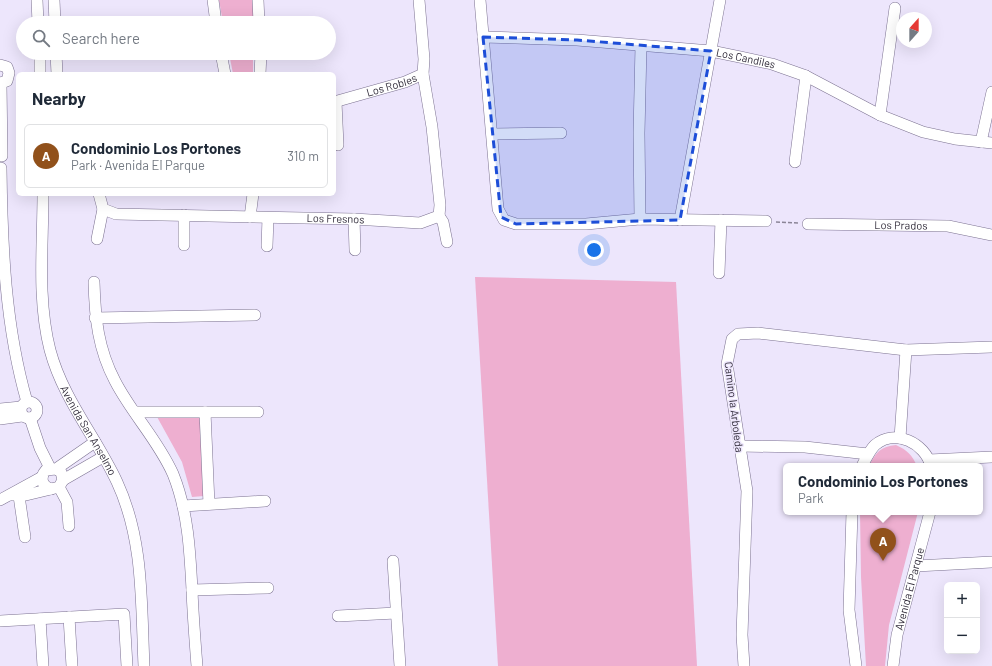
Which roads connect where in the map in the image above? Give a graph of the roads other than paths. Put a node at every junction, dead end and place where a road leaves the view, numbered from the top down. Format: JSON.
{"nodes":[{"id":1,"x":37,"y":0,"type":"edge"},
{"id":2,"x":54,"y":0,"type":"edge"},
{"id":3,"x":213,"y":0,"type":"edge"},
{"id":4,"x":258,"y":0,"type":"edge"},
{"id":5,"x":419,"y":0,"type":"edge"},
{"id":6,"x":480,"y":0,"type":"edge"},
{"id":7,"x":720,"y":0,"type":"edge"},
{"id":8,"x":895,"y":8,"type":"dead end"},
{"id":9,"x":38,"y":16,"type":"edge"},
{"id":10,"x":54,"y":16,"type":"edge"},
{"id":11,"x":215,"y":16,"type":"edge"},
{"id":12,"x":259,"y":16,"type":"edge"},
{"id":13,"x":483,"y":37,"type":"junction"},
{"id":14,"x":641,"y":46,"type":"junction"},
{"id":15,"x":711,"y":52,"type":"junction"},
{"id":16,"x":40,"y":60,"type":"edge"},
{"id":17,"x":56,"y":60,"type":"edge"},
{"id":18,"x":222,"y":60,"type":"edge"},
{"id":19,"x":261,"y":60,"type":"edge"},
{"id":20,"x":0,"y":61,"type":"edge"},
{"id":21,"x":40,"y":72,"type":"edge"},
{"id":22,"x":57,"y":72,"type":"edge"},
{"id":23,"x":225,"y":72,"type":"edge"},
{"id":24,"x":260,"y":72,"type":"edge"},
{"id":25,"x":423,"y":74,"type":"junction"},
{"id":26,"x":806,"y":76,"type":"junction"},
{"id":27,"x":1,"y":84,"type":"edge"},
{"id":28,"x":992,"y":92,"type":"edge"},
{"id":29,"x":336,"y":102,"type":"edge"},
{"id":30,"x":880,"y":115,"type":"junction"},
{"id":31,"x":336,"y":116,"type":"edge"},
{"id":32,"x":561,"y":133,"type":"dead end"},
{"id":33,"x":492,"y":134,"type":"junction"},
{"id":34,"x":986,"y":143,"type":"edge"},
{"id":35,"x":338,"y":145,"type":"dead end"},
{"id":36,"x":2,"y":156,"type":"dead end"},
{"id":37,"x":795,"y":162,"type":"dead end"},
{"id":38,"x":1,"y":168,"type":"dead end"},
{"id":39,"x":43,"y":196,"type":"edge"},
{"id":40,"x":100,"y":196,"type":"edge"},
{"id":41,"x":253,"y":196,"type":"edge"},
{"id":42,"x":103,"y":208,"type":"junction"},
{"id":43,"x":184,"y":215,"type":"junction"},
{"id":44,"x":439,"y":216,"type":"junction"},
{"id":45,"x":250,"y":217,"type":"junction"},
{"id":46,"x":268,"y":218,"type":"junction"},
{"id":47,"x":640,"y":219,"type":"junction"},
{"id":48,"x":354,"y":220,"type":"junction"},
{"id":49,"x":680,"y":220,"type":"junction"},
{"id":50,"x":721,"y":220,"type":"junction"},
{"id":51,"x":766,"y":222,"type":"road end"},
{"id":52,"x":808,"y":224,"type":"road end"},
{"id":53,"x":1,"y":228,"type":"edge"},
{"id":54,"x":992,"y":234,"type":"edge"},
{"id":55,"x":97,"y":239,"type":"dead end"},
{"id":56,"x":447,"y":242,"type":"dead end"},
{"id":57,"x":184,"y":245,"type":"dead end"},
{"id":58,"x":267,"y":246,"type":"dead end"},
{"id":59,"x":355,"y":250,"type":"dead end"},
{"id":60,"x":719,"y":273,"type":"dead end"},
{"id":61,"x":94,"y":282,"type":"dead end"},
{"id":62,"x":255,"y":316,"type":"dead end"},
{"id":63,"x":95,"y":318,"type":"junction"},
{"id":64,"x":992,"y":347,"type":"edge"},
{"id":65,"x":906,"y":350,"type":"junction"},
{"id":66,"x":0,"y":409,"type":"edge"},
{"id":67,"x":25,"y":411,"type":"junction"},
{"id":68,"x":135,"y":412,"type":"junction"},
{"id":69,"x":205,"y":412,"type":"junction"},
{"id":70,"x":258,"y":412,"type":"dead end"},
{"id":71,"x":0,"y":419,"type":"edge"},
{"id":72,"x":900,"y":438,"type":"junction"},
{"id":73,"x":95,"y":442,"type":"junction"},
{"id":74,"x":739,"y":446,"type":"junction"},
{"id":75,"x":868,"y":454,"type":"junction"},
{"id":76,"x":992,"y":456,"type":"edge"},
{"id":77,"x":103,"y":457,"type":"junction"},
{"id":78,"x":864,"y":463,"type":"edge"},
{"id":79,"x":930,"y":463,"type":"edge"},
{"id":80,"x":53,"y":468,"type":"junction"},
{"id":81,"x":42,"y":477,"type":"junction"},
{"id":82,"x":58,"y":485,"type":"junction"},
{"id":83,"x":19,"y":496,"type":"junction"},
{"id":84,"x":4,"y":498,"type":"edge"},
{"id":85,"x":265,"y":501,"type":"dead end"},
{"id":86,"x":209,"y":504,"type":"junction"},
{"id":87,"x":183,"y":506,"type":"junction"},
{"id":88,"x":852,"y":515,"type":"edge"},
{"id":89,"x":929,"y":515,"type":"edge"},
{"id":90,"x":69,"y":526,"type":"dead end"},
{"id":91,"x":25,"y":537,"type":"dead end"},
{"id":92,"x":393,"y":562,"type":"dead end"},
{"id":93,"x":992,"y":562,"type":"edge"},
{"id":94,"x":916,"y":566,"type":"junction"},
{"id":95,"x":268,"y":588,"type":"dead end"},
{"id":96,"x":192,"y":590,"type":"junction"},
{"id":97,"x":396,"y":613,"type":"junction"},
{"id":98,"x":338,"y":616,"type":"dead end"},
{"id":99,"x":69,"y":617,"type":"junction"},
{"id":100,"x":40,"y":619,"type":"junction"},
{"id":101,"x":0,"y":621,"type":"edge"},
{"id":102,"x":43,"y":666,"type":"edge"},
{"id":103,"x":72,"y":666,"type":"edge"},
{"id":104,"x":127,"y":666,"type":"edge"},
{"id":105,"x":144,"y":666,"type":"edge"},
{"id":106,"x":197,"y":666,"type":"edge"},
{"id":107,"x":400,"y":666,"type":"edge"},
{"id":108,"x":744,"y":666,"type":"edge"},
{"id":109,"x":856,"y":666,"type":"edge"},
{"id":110,"x":893,"y":666,"type":"edge"}],
"edges":[{"from":1,"to":9,"type":"street"},
{"from":2,"to":10,"type":"street"},
{"from":3,"to":11,"type":"street"},
{"from":4,"to":12,"type":"street"},
{"from":5,"to":25,"type":"street","name":"Los Robles"},
{"from":6,"to":13,"type":"street"},
{"from":7,"to":15,"type":"street"},
{"from":8,"to":30,"type":"street"},
{"from":13,"to":14,"type":"street","name":"Los Candiles"},
{"from":13,"to":33,"type":"street"},
{"from":14,"to":15,"type":"street","name":"Los Candiles"},
{"from":14,"to":47,"type":"street"},
{"from":15,"to":26,"type":"street","name":"Los Candiles"},
{"from":15,"to":49,"type":"street"},
{"from":16,"to":21,"type":"street"},
{"from":17,"to":22,"type":"street"},
{"from":18,"to":23,"type":"street"},
{"from":19,"to":24,"type":"street"},
{"from":20,"to":27,"type":"street"},
{"from":25,"to":29,"type":"street","name":"Los Robles"},
{"from":25,"to":44,"type":"street"},
{"from":26,"to":30,"type":"street","name":"Los Candiles"},
{"from":26,"to":37,"type":"street"},
{"from":27,"to":36,"type":"street"},
{"from":28,"to":34,"type":"street"},
{"from":30,"to":34,"type":"street","name":"Los Candiles"},
{"from":31,"to":35,"type":"street"},
{"from":32,"to":33,"type":"street"},
{"from":33,"to":47,"type":"street"},
{"from":38,"to":53,"type":"street"},
{"from":39,"to":73,"type":"street","name":"Avenida San Anselmo"},
{"from":40,"to":42,"type":"street"},
{"from":41,"to":45,"type":"street"},
{"from":42,"to":43,"type":"street","name":"Los Fresnos"},
{"from":42,"to":55,"type":"street"},
{"from":43,"to":45,"type":"street","name":"Los Fresnos"},
{"from":43,"to":57,"type":"street"},
{"from":44,"to":48,"type":"street","name":"Los Fresnos"},
{"from":44,"to":56,"type":"street"},
{"from":45,"to":46,"type":"street","name":"Los Fresnos"},
{"from":46,"to":48,"type":"street","name":"Los Fresnos"},
{"from":46,"to":58,"type":"street"},
{"from":47,"to":49,"type":"street"},
{"from":48,"to":59,"type":"street"},
{"from":49,"to":50,"type":"street"},
{"from":50,"to":51,"type":"street"},
{"from":50,"to":60,"type":"street"},
{"from":52,"to":54,"type":"street","name":"Los Prados"},
{"from":53,"to":67,"type":"street"},
{"from":61,"to":63,"type":"street"},
{"from":62,"to":63,"type":"street"},
{"from":63,"to":68,"type":"street"},
{"from":64,"to":65,"type":"street","name":"Camino la Arboleda"},
{"from":65,"to":72,"type":"street"},
{"from":65,"to":74,"type":"street","name":"Camino la Arboleda"},
{"from":66,"to":67,"type":"street"},
{"from":67,"to":71,"type":"street"},
{"from":67,"to":80,"type":"street"},
{"from":68,"to":69,"type":"street"},
{"from":68,"to":87,"type":"street"},
{"from":69,"to":70,"type":"street"},
{"from":69,"to":86,"type":"street"},
{"from":72,"to":75,"type":"street"},
{"from":72,"to":79,"type":"street"},
{"from":73,"to":77,"type":"street","name":"Avenida San Anselmo"},
{"from":73,"to":80,"type":"street"},
{"from":74,"to":75,"type":"street"},
{"from":74,"to":108,"type":"street","name":"Camino la Arboleda"},
{"from":75,"to":78,"type":"street"},
{"from":76,"to":79,"type":"street"},
{"from":77,"to":82,"type":"street"},
{"from":77,"to":105,"type":"street","name":"Avenida San Anselmo"},
{"from":80,"to":81,"type":"street"},
{"from":80,"to":82,"type":"street"},
{"from":81,"to":82,"type":"street"},
{"from":81,"to":84,"type":"street"},
{"from":82,"to":83,"type":"street"},
{"from":82,"to":90,"type":"street"},
{"from":83,"to":84,"type":"street"},
{"from":83,"to":91,"type":"street"},
{"from":85,"to":86,"type":"street"},
{"from":86,"to":87,"type":"street"},
{"from":87,"to":96,"type":"street"},
{"from":88,"to":109,"type":"street"},
{"from":89,"to":94,"type":"street","name":"Avenida El Parque"},
{"from":92,"to":97,"type":"street"},
{"from":93,"to":94,"type":"street"},
{"from":94,"to":110,"type":"street","name":"Avenida El Parque"},
{"from":95,"to":96,"type":"street"},
{"from":96,"to":106,"type":"street"},
{"from":97,"to":98,"type":"street"},
{"from":97,"to":107,"type":"street"},
{"from":99,"to":100,"type":"street"},
{"from":99,"to":103,"type":"street"},
{"from":99,"to":104,"type":"street"},
{"from":100,"to":101,"type":"street"},
{"from":100,"to":102,"type":"street"}]}
